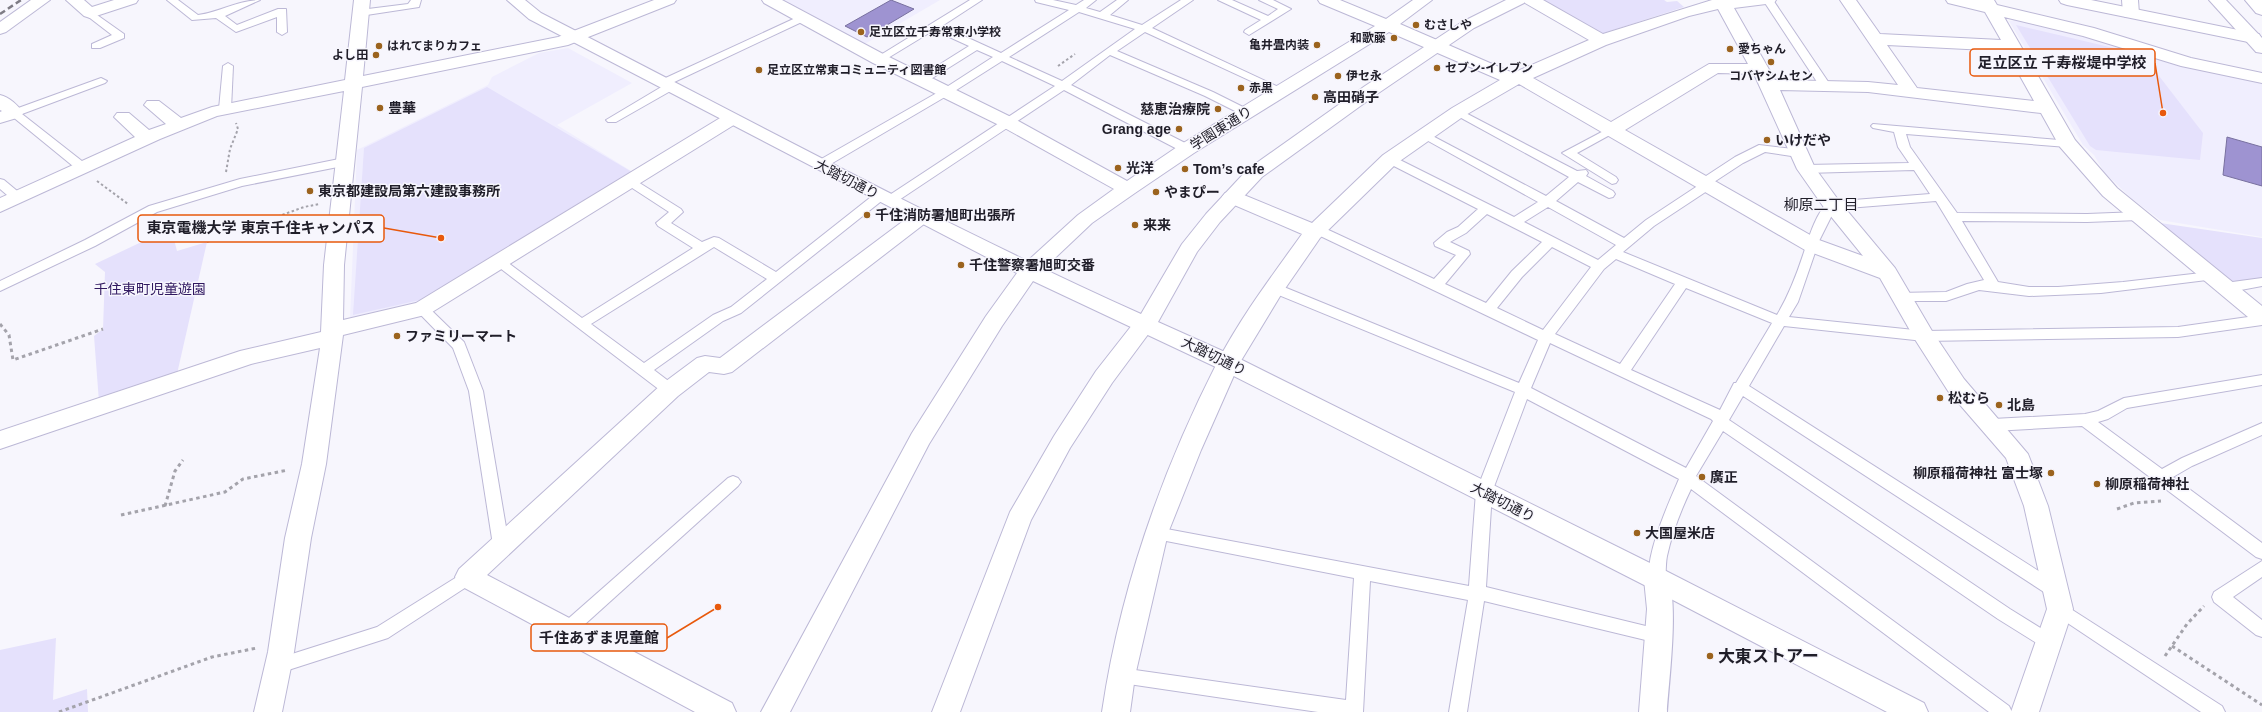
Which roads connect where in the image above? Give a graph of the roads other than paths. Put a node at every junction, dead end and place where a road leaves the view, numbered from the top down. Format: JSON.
{"nodes":[{"id":1,"x":42,"y":0,"type":"edge"},
{"id":2,"x":74,"y":0,"type":"edge"},
{"id":3,"x":130,"y":0,"type":"edge"},
{"id":4,"x":172,"y":0,"type":"edge"},
{"id":5,"x":255,"y":0,"type":"edge"},
{"id":6,"x":416,"y":0,"type":"edge"},
{"id":7,"x":515,"y":0,"type":"edge"},
{"id":8,"x":668,"y":0,"type":"edge"},
{"id":9,"x":770,"y":0,"type":"edge"},
{"id":10,"x":977,"y":0,"type":"edge"},
{"id":11,"x":1040,"y":0,"type":"edge"},
{"id":12,"x":1091,"y":0,"type":"edge"},
{"id":13,"x":1123,"y":0,"type":"edge"},
{"id":14,"x":1188,"y":0,"type":"edge"},
{"id":15,"x":1225,"y":0,"type":"edge"},
{"id":16,"x":1264,"y":0,"type":"edge"},
{"id":17,"x":1326,"y":0,"type":"edge"},
{"id":18,"x":1518,"y":0,"type":"edge"},
{"id":19,"x":1531,"y":0,"type":"edge"},
{"id":20,"x":1768,"y":0,"type":"edge"},
{"id":21,"x":1848,"y":0,"type":"edge"},
{"id":22,"x":1954,"y":0,"type":"edge"},
{"id":23,"x":2067,"y":0,"type":"edge"},
{"id":24,"x":2217,"y":0,"type":"edge"},
{"id":25,"x":2253,"y":0,"type":"edge"},
{"id":26,"x":1417,"y":1,"type":"edge"},
{"id":27,"x":1724,"y":2,"type":"edge"},
{"id":28,"x":1988,"y":4,"type":"edge"},
{"id":29,"x":361,"y":7,"type":"edge"},
{"id":30,"x":2131,"y":7,"type":"edge"},
{"id":31,"x":1079,"y":8,"type":"junction"},
{"id":32,"x":2262,"y":10,"type":"edge"},
{"id":33,"x":90,"y":13,"type":"junction"},
{"id":34,"x":218,"y":15,"type":"junction"},
{"id":35,"x":1103,"y":16,"type":"junction"},
{"id":36,"x":802,"y":18,"type":"junction"},
{"id":37,"x":1269,"y":20,"type":"junction"},
{"id":38,"x":1388,"y":25,"type":"junction"},
{"id":39,"x":934,"y":26,"type":"junction"},
{"id":40,"x":0,"y":29,"type":"edge"},
{"id":41,"x":1143,"y":29,"type":"junction"},
{"id":42,"x":282,"y":32,"type":"dead end"},
{"id":43,"x":1249,"y":32,"type":"dead end"},
{"id":44,"x":575,"y":37,"type":"junction"},
{"id":45,"x":1874,"y":39,"type":"junction"},
{"id":46,"x":1601,"y":40,"type":"junction"},
{"id":47,"x":2257,"y":43,"type":"edge"},
{"id":48,"x":978,"y":45,"type":"junction"},
{"id":49,"x":96,"y":46,"type":"dead end"},
{"id":50,"x":1438,"y":46,"type":"junction"},
{"id":51,"x":2013,"y":46,"type":"junction"},
{"id":52,"x":1109,"y":51,"type":"junction"},
{"id":53,"x":1004,"y":57,"type":"junction"},
{"id":54,"x":879,"y":59,"type":"junction"},
{"id":55,"x":228,"y":66,"type":"dead end"},
{"id":56,"x":1764,"y":77,"type":"junction"},
{"id":57,"x":1516,"y":78,"type":"junction"},
{"id":58,"x":2262,"y":78,"type":"edge"},
{"id":59,"x":922,"y":80,"type":"junction"},
{"id":60,"x":101,"y":81,"type":"dead end"},
{"id":61,"x":352,"y":82,"type":"junction"},
{"id":62,"x":666,"y":85,"type":"junction"},
{"id":63,"x":1064,"y":85,"type":"junction"},
{"id":64,"x":1825,"y":86,"type":"junction"},
{"id":65,"x":1281,"y":91,"type":"junction"},
{"id":66,"x":1911,"y":91,"type":"junction"},
{"id":67,"x":946,"y":92,"type":"junction"},
{"id":68,"x":0,"y":100,"type":"edge"},
{"id":69,"x":153,"y":105,"type":"dead end"},
{"id":70,"x":228,"y":108,"type":"junction"},
{"id":71,"x":2047,"y":108,"type":"junction"},
{"id":72,"x":1245,"y":112,"type":"junction"},
{"id":73,"x":1458,"y":112,"type":"junction"},
{"id":74,"x":7,"y":116,"type":"edge"},
{"id":75,"x":123,"y":118,"type":"dead end"},
{"id":76,"x":731,"y":119,"type":"junction"},
{"id":77,"x":612,"y":120,"type":"dead end"},
{"id":78,"x":1007,"y":122,"type":"junction"},
{"id":79,"x":178,"y":125,"type":"junction"},
{"id":80,"x":1877,"y":126,"type":"dead end"},
{"id":81,"x":1613,"y":129,"type":"junction"},
{"id":82,"x":1899,"y":129,"type":"junction"},
{"id":83,"x":1425,"y":135,"type":"junction"},
{"id":84,"x":147,"y":138,"type":"junction"},
{"id":85,"x":2067,"y":143,"type":"junction"},
{"id":86,"x":1187,"y":149,"type":"junction"},
{"id":87,"x":1390,"y":159,"type":"junction"},
{"id":88,"x":1802,"y":161,"type":"junction"},
{"id":89,"x":344,"y":162,"type":"junction"},
{"id":90,"x":820,"y":166,"type":"junction"},
{"id":91,"x":1917,"y":166,"type":"junction"},
{"id":92,"x":1590,"y":167,"type":"junction"},
{"id":93,"x":81,"y":168,"type":"junction"},
{"id":94,"x":1577,"y":178,"type":"junction"},
{"id":95,"x":1612,"y":180,"type":"dead end"},
{"id":96,"x":630,"y":181,"type":"junction"},
{"id":97,"x":0,"y":183,"type":"edge"},
{"id":98,"x":1707,"y":184,"type":"junction"},
{"id":99,"x":1128,"y":189,"type":"junction"},
{"id":100,"x":1609,"y":194,"type":"dead end"},
{"id":101,"x":1232,"y":197,"type":"junction"},
{"id":102,"x":1939,"y":197,"type":"junction"},
{"id":103,"x":18,"y":198,"type":"junction"},
{"id":104,"x":885,"y":199,"type":"junction"},
{"id":105,"x":1547,"y":202,"type":"junction"},
{"id":106,"x":1832,"y":205,"type":"junction"},
{"id":107,"x":0,"y":206,"type":"edge"},
{"id":108,"x":1486,"y":208,"type":"junction"},
{"id":109,"x":2139,"y":216,"type":"junction"},
{"id":110,"x":921,"y":217,"type":"junction"},
{"id":111,"x":1953,"y":217,"type":"junction"},
{"id":112,"x":1515,"y":222,"type":"junction"},
{"id":113,"x":1316,"y":231,"type":"junction"},
{"id":114,"x":1550,"y":240,"type":"junction"},
{"id":115,"x":1624,"y":244,"type":"junction"},
{"id":116,"x":1812,"y":245,"type":"junction"},
{"id":117,"x":702,"y":248,"type":"junction"},
{"id":118,"x":1613,"y":253,"type":"junction"},
{"id":119,"x":498,"y":262,"type":"junction"},
{"id":120,"x":1599,"y":266,"type":"junction"},
{"id":121,"x":1030,"y":271,"type":"junction"},
{"id":122,"x":1888,"y":273,"type":"junction"},
{"id":123,"x":2210,"y":276,"type":"junction"},
{"id":124,"x":776,"y":278,"type":"junction"},
{"id":125,"x":1683,"y":282,"type":"junction"},
{"id":126,"x":2262,"y":282,"type":"edge"},
{"id":127,"x":1437,"y":284,"type":"junction"},
{"id":128,"x":1993,"y":285,"type":"junction"},
{"id":129,"x":0,"y":286,"type":"edge"},
{"id":130,"x":1274,"y":288,"type":"junction"},
{"id":131,"x":2225,"y":288,"type":"junction"},
{"id":132,"x":1903,"y":296,"type":"junction"},
{"id":133,"x":422,"y":309,"type":"junction"},
{"id":134,"x":1488,"y":309,"type":"junction"},
{"id":135,"x":2262,"y":317,"type":"edge"},
{"id":136,"x":2262,"y":320,"type":"edge"},
{"id":137,"x":1779,"y":321,"type":"junction"},
{"id":138,"x":582,"y":324,"type":"junction"},
{"id":139,"x":1144,"y":326,"type":"junction"},
{"id":140,"x":331,"y":333,"type":"junction"},
{"id":141,"x":1924,"y":336,"type":"junction"},
{"id":142,"x":1547,"y":338,"type":"junction"},
{"id":143,"x":1228,"y":363,"type":"junction"},
{"id":144,"x":644,"y":370,"type":"junction"},
{"id":145,"x":1623,"y":371,"type":"junction"},
{"id":146,"x":2262,"y":380,"type":"edge"},
{"id":147,"x":1739,"y":387,"type":"junction"},
{"id":148,"x":670,"y":390,"type":"junction"},
{"id":149,"x":1523,"y":390,"type":"junction"},
{"id":150,"x":1720,"y":419,"type":"junction"},
{"id":151,"x":2085,"y":420,"type":"junction"},
{"id":152,"x":1992,"y":425,"type":"junction"},
{"id":153,"x":2262,"y":429,"type":"edge"},
{"id":154,"x":0,"y":440,"type":"edge"},
{"id":155,"x":1688,"y":477,"type":"junction"},
{"id":156,"x":2160,"y":477,"type":"junction"},
{"id":157,"x":733,"y":482,"type":"dead end"},
{"id":158,"x":1484,"y":492,"type":"junction"},
{"id":159,"x":1156,"y":533,"type":"junction"},
{"id":160,"x":501,"y":544,"type":"junction"},
{"id":161,"x":2262,"y":552,"type":"edge"},
{"id":162,"x":2262,"y":568,"type":"edge"},
{"id":163,"x":1362,"y":573,"type":"junction"},
{"id":164,"x":468,"y":577,"type":"junction"},
{"id":165,"x":1657,"y":579,"type":"junction"},
{"id":166,"x":1477,"y":594,"type":"junction"},
{"id":167,"x":2058,"y":600,"type":"junction"},
{"id":168,"x":567,"y":630,"type":"junction"},
{"id":169,"x":2262,"y":630,"type":"edge"},
{"id":170,"x":1658,"y":636,"type":"junction"},
{"id":171,"x":2049,"y":642,"type":"junction"},
{"id":172,"x":279,"y":665,"type":"junction"},
{"id":173,"x":1121,"y":676,"type":"junction"},
{"id":174,"x":1354,"y":711,"type":"edge"},
{"id":175,"x":268,"y":712,"type":"edge"},
{"id":176,"x":722,"y":712,"type":"edge"},
{"id":177,"x":776,"y":712,"type":"edge"},
{"id":178,"x":946,"y":712,"type":"edge"},
{"id":179,"x":1116,"y":712,"type":"edge"},
{"id":180,"x":1458,"y":712,"type":"edge"},
{"id":181,"x":1653,"y":712,"type":"edge"},
{"id":182,"x":1914,"y":712,"type":"edge"},
{"id":183,"x":2003,"y":712,"type":"edge"},
{"id":184,"x":2025,"y":712,"type":"edge"},
{"id":185,"x":2216,"y":712,"type":"edge"}],
"edges":[{"from":1,"to":40,"type":"street"},
{"from":2,"to":33,"type":"street"},
{"from":3,"to":33,"type":"street"},
{"from":4,"to":34,"type":"lane"},
{"from":5,"to":34,"type":"lane"},
{"from":6,"to":29,"type":"lane"},
{"from":7,"to":44,"type":"street","name":"大踏切通り"},
{"from":8,"to":44,"type":"street"},
{"from":9,"to":36,"type":"street"},
{"from":10,"to":39,"type":"lane"},
{"from":11,"to":31,"type":"lane"},
{"from":12,"to":31,"type":"lane"},
{"from":13,"to":35,"type":"lane"},
{"from":14,"to":41,"type":"lane"},
{"from":15,"to":37,"type":"lane"},
{"from":16,"to":37,"type":"lane"},
{"from":17,"to":38,"type":"street"},
{"from":18,"to":50,"type":"street"},
{"from":19,"to":46,"type":"street"},
{"from":20,"to":27,"type":"street"},
{"from":20,"to":64,"type":"lane"},
{"from":21,"to":45,"type":"street"},
{"from":22,"to":28,"type":"street"},
{"from":23,"to":30,"type":"street"},
{"from":24,"to":47,"type":"street"},
{"from":25,"to":32,"type":"street"},
{"from":26,"to":38,"type":"street","name":"学園東通り"},
{"from":27,"to":46,"type":"street"},
{"from":27,"to":56,"type":"street"},
{"from":28,"to":51,"type":"street"},
{"from":28,"to":58,"type":"street"},
{"from":29,"to":61,"type":"street"},
{"from":30,"to":47,"type":"street"},
{"from":31,"to":35,"type":"lane"},
{"from":31,"to":53,"type":"lane"},
{"from":33,"to":49,"type":"lane"},
{"from":34,"to":42,"type":"lane"},
{"from":35,"to":41,"type":"lane"},
{"from":36,"to":54,"type":"street"},
{"from":36,"to":62,"type":"lane"},
{"from":37,"to":43,"type":"lane"},
{"from":38,"to":50,"type":"street"},
{"from":38,"to":65,"type":"street","name":"学園東通り"},
{"from":39,"to":48,"type":"lane"},
{"from":39,"to":54,"type":"lane"},
{"from":41,"to":52,"type":"lane"},
{"from":41,"to":65,"type":"lane"},
{"from":44,"to":61,"type":"street"},
{"from":44,"to":62,"type":"street","name":"大踏切通り"},
{"from":45,"to":51,"type":"street"},
{"from":45,"to":66,"type":"street"},
{"from":46,"to":57,"type":"street"},
{"from":48,"to":53,"type":"lane"},
{"from":48,"to":59,"type":"lane"},
{"from":50,"to":57,"type":"street"},
{"from":50,"to":101,"type":"street"},
{"from":51,"to":71,"type":"street"},
{"from":52,"to":63,"type":"lane"},
{"from":52,"to":72,"type":"lane"},
{"from":53,"to":63,"type":"lane"},
{"from":53,"to":67,"type":"lane"},
{"from":54,"to":59,"type":"street"},
{"from":55,"to":70,"type":"lane"},
{"from":56,"to":64,"type":"street"},
{"from":56,"to":81,"type":"street"},
{"from":56,"to":88,"type":"street"},
{"from":57,"to":73,"type":"street"},
{"from":57,"to":81,"type":"street"},
{"from":59,"to":67,"type":"street"},
{"from":60,"to":74,"type":"lane"},
{"from":61,"to":70,"type":"street"},
{"from":61,"to":89,"type":"street"},
{"from":62,"to":76,"type":"street","name":"大踏切通り"},
{"from":62,"to":77,"type":"lane"},
{"from":63,"to":78,"type":"lane"},
{"from":63,"to":86,"type":"lane"},
{"from":64,"to":66,"type":"street"},
{"from":65,"to":72,"type":"street","name":"学園東通り"},
{"from":66,"to":71,"type":"street"},
{"from":67,"to":78,"type":"street"},
{"from":67,"to":90,"type":"lane"},
{"from":68,"to":74,"type":"street"},
{"from":69,"to":79,"type":"street"},
{"from":70,"to":79,"type":"street"},
{"from":71,"to":85,"type":"street"},
{"from":72,"to":86,"type":"street","name":"学園東通り"},
{"from":73,"to":83,"type":"street"},
{"from":73,"to":94,"type":"lane"},
{"from":74,"to":93,"type":"lane"},
{"from":75,"to":84,"type":"street"},
{"from":76,"to":90,"type":"street","name":"大踏切通り"},
{"from":76,"to":96,"type":"street"},
{"from":78,"to":99,"type":"street"},
{"from":78,"to":104,"type":"lane"},
{"from":79,"to":84,"type":"street"},
{"from":80,"to":82,"type":"lane"},
{"from":81,"to":92,"type":"lane"},
{"from":81,"to":98,"type":"street"},
{"from":82,"to":85,"type":"lane"},
{"from":82,"to":91,"type":"lane"},
{"from":83,"to":87,"type":"street"},
{"from":83,"to":105,"type":"lane"},
{"from":84,"to":93,"type":"street"},
{"from":85,"to":109,"type":"street"},
{"from":86,"to":99,"type":"street","name":"学園東通り"},
{"from":87,"to":108,"type":"lane"},
{"from":87,"to":113,"type":"street"},
{"from":88,"to":91,"type":"lane"},
{"from":88,"to":98,"type":"lane"},
{"from":88,"to":106,"type":"street"},
{"from":89,"to":129,"type":"lane"},
{"from":89,"to":140,"type":"street"},
{"from":90,"to":104,"type":"street","name":"大踏切通り"},
{"from":91,"to":102,"type":"lane"},
{"from":92,"to":94,"type":"lane"},
{"from":92,"to":95,"type":"lane"},
{"from":93,"to":103,"type":"street"},
{"from":94,"to":100,"type":"lane"},
{"from":94,"to":105,"type":"lane"},
{"from":96,"to":117,"type":"lane"},
{"from":96,"to":119,"type":"street"},
{"from":97,"to":103,"type":"lane"},
{"from":98,"to":115,"type":"lane"},
{"from":98,"to":116,"type":"street"},
{"from":99,"to":121,"type":"street","name":"学園東通り"},
{"from":101,"to":113,"type":"street"},
{"from":101,"to":139,"type":"street"},
{"from":102,"to":106,"type":"lane"},
{"from":102,"to":111,"type":"lane"},
{"from":103,"to":107,"type":"street"},
{"from":104,"to":110,"type":"street","name":"大踏切通り"},
{"from":104,"to":124,"type":"lane"},
{"from":105,"to":112,"type":"lane"},
{"from":105,"to":115,"type":"lane"},
{"from":106,"to":116,"type":"lane"},
{"from":106,"to":122,"type":"street"},
{"from":108,"to":112,"type":"lane"},
{"from":108,"to":127,"type":"lane"},
{"from":109,"to":111,"type":"lane"},
{"from":109,"to":123,"type":"street"},
{"from":110,"to":121,"type":"street","name":"大踏切通り"},
{"from":110,"to":148,"type":"street"},
{"from":111,"to":128,"type":"lane"},
{"from":112,"to":114,"type":"lane"},
{"from":113,"to":127,"type":"lane"},
{"from":113,"to":130,"type":"street"},
{"from":114,"to":120,"type":"lane"},
{"from":114,"to":134,"type":"lane"},
{"from":115,"to":118,"type":"lane"},
{"from":116,"to":122,"type":"street"},
{"from":116,"to":137,"type":"lane"},
{"from":117,"to":124,"type":"lane"},
{"from":117,"to":138,"type":"lane"},
{"from":118,"to":120,"type":"lane"},
{"from":118,"to":125,"type":"lane"},
{"from":119,"to":133,"type":"street"},
{"from":119,"to":138,"type":"lane"},
{"from":120,"to":142,"type":"lane"},
{"from":121,"to":139,"type":"street","name":"大踏切通り"},
{"from":121,"to":177,"type":"street","name":"学園東通り"},
{"from":122,"to":132,"type":"street"},
{"from":123,"to":128,"type":"lane"},
{"from":123,"to":131,"type":"street"},
{"from":124,"to":144,"type":"lane"},
{"from":125,"to":137,"type":"lane"},
{"from":125,"to":145,"type":"lane"},
{"from":126,"to":131,"type":"lane"},
{"from":127,"to":134,"type":"lane"},
{"from":128,"to":132,"type":"lane"},
{"from":130,"to":143,"type":"street"},
{"from":130,"to":149,"type":"lane"},
{"from":131,"to":135,"type":"street"},
{"from":132,"to":141,"type":"street"},
{"from":133,"to":140,"type":"street"},
{"from":133,"to":160,"type":"lane"},
{"from":134,"to":142,"type":"lane"},
{"from":136,"to":141,"type":"lane"},
{"from":137,"to":141,"type":"lane"},
{"from":137,"to":147,"type":"lane"},
{"from":138,"to":144,"type":"lane"},
{"from":139,"to":143,"type":"street","name":"大踏切通り"},
{"from":139,"to":178,"type":"street"},
{"from":140,"to":154,"type":"street"},
{"from":140,"to":172,"type":"street"},
{"from":141,"to":152,"type":"street"},
{"from":142,"to":145,"type":"lane"},
{"from":142,"to":149,"type":"lane"},
{"from":143,"to":158,"type":"street","name":"大踏切通り"},
{"from":143,"to":159,"type":"street"},
{"from":144,"to":148,"type":"lane"},
{"from":145,"to":150,"type":"lane"},
{"from":146,"to":151,"type":"lane"},
{"from":147,"to":150,"type":"lane"},
{"from":147,"to":167,"type":"lane"},
{"from":148,"to":160,"type":"street"},
{"from":149,"to":155,"type":"lane"},
{"from":149,"to":158,"type":"lane"},
{"from":150,"to":155,"type":"lane"},
{"from":150,"to":171,"type":"lane"},
{"from":151,"to":152,"type":"lane"},
{"from":151,"to":156,"type":"lane"},
{"from":152,"to":167,"type":"street"},
{"from":153,"to":156,"type":"lane"},
{"from":155,"to":165,"type":"lane"},
{"from":155,"to":183,"type":"lane"},
{"from":156,"to":161,"type":"lane"},
{"from":157,"to":168,"type":"lane"},
{"from":158,"to":165,"type":"street","name":"大踏切通り"},
{"from":158,"to":166,"type":"lane"},
{"from":159,"to":163,"type":"lane"},
{"from":159,"to":173,"type":"street"},
{"from":160,"to":164,"type":"street"},
{"from":162,"to":169,"type":"lane"},
{"from":163,"to":166,"type":"lane"},
{"from":163,"to":174,"type":"lane"},
{"from":164,"to":168,"type":"street"},
{"from":164,"to":172,"type":"lane"},
{"from":165,"to":170,"type":"street"},
{"from":165,"to":182,"type":"street","name":"大踏切通り"},
{"from":166,"to":170,"type":"lane"},
{"from":166,"to":180,"type":"lane"},
{"from":167,"to":171,"type":"street"},
{"from":167,"to":185,"type":"lane"},
{"from":168,"to":176,"type":"street"},
{"from":170,"to":181,"type":"street"},
{"from":171,"to":184,"type":"street"},
{"from":172,"to":175,"type":"street"},
{"from":173,"to":174,"type":"lane"},
{"from":173,"to":179,"type":"street"}]}
